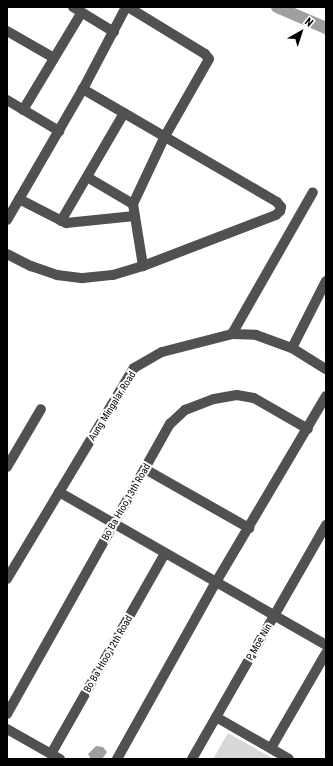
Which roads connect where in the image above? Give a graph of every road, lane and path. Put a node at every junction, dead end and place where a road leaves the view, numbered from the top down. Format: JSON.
{"nodes":[{"id":1,"x":127,"y":7,"type":"edge"},
{"id":2,"x":77,"y":10,"type":"edge"},
{"id":3,"x":7,"y":31,"type":"edge"},
{"id":4,"x":114,"y":32,"type":"junction"},
{"id":5,"x":54,"y":58,"type":"junction"},
{"id":6,"x":83,"y":89,"type":"junction"},
{"id":7,"x":7,"y":100,"type":"edge"},
{"id":8,"x":23,"y":110,"type":"junction"},
{"id":9,"x":124,"y":113,"type":"junction"},
{"id":10,"x":59,"y":131,"type":"junction"},
{"id":11,"x":165,"y":136,"type":"junction"},
{"id":12,"x":87,"y":177,"type":"junction"},
{"id":13,"x":313,"y":192,"type":"dead end"},
{"id":14,"x":19,"y":199,"type":"junction"},
{"id":15,"x":133,"y":204,"type":"junction"},
{"id":16,"x":135,"y":216,"type":"junction"},
{"id":17,"x":7,"y":220,"type":"edge"},
{"id":18,"x":61,"y":221,"type":"junction"},
{"id":19,"x":7,"y":254,"type":"edge"},
{"id":20,"x":144,"y":266,"type":"junction"},
{"id":21,"x":326,"y":281,"type":"edge"},
{"id":22,"x":232,"y":334,"type":"junction"},
{"id":23,"x":292,"y":348,"type":"junction"},
{"id":24,"x":326,"y":370,"type":"edge"},
{"id":25,"x":326,"y":396,"type":"edge"},
{"id":26,"x":41,"y":409,"type":"dead end"},
{"id":27,"x":308,"y":429,"type":"junction"},
{"id":28,"x":7,"y":467,"type":"edge"},
{"id":29,"x":145,"y":469,"type":"junction"},
{"id":30,"x":59,"y":492,"type":"junction"},
{"id":31,"x":113,"y":523,"type":"junction"},
{"id":32,"x":326,"y":525,"type":"edge"},
{"id":33,"x":249,"y":528,"type":"junction"},
{"id":34,"x":166,"y":554,"type":"junction"},
{"id":35,"x":8,"y":576,"type":"edge"},
{"id":36,"x":216,"y":582,"type":"junction"},
{"id":37,"x":275,"y":615,"type":"junction"},
{"id":38,"x":326,"y":645,"type":"edge"},
{"id":39,"x":326,"y":653,"type":"edge"},
{"id":40,"x":7,"y":714,"type":"edge"},
{"id":41,"x":216,"y":717,"type":"junction"},
{"id":42,"x":7,"y":729,"type":"edge"},
{"id":43,"x":271,"y":748,"type":"junction"},
{"id":44,"x":56,"y":757,"type":"edge"},
{"id":45,"x":117,"y":759,"type":"edge"},
{"id":46,"x":192,"y":759,"type":"edge"},
{"id":47,"x":289,"y":759,"type":"edge"}],
"edges":[{"from":1,"to":4,"type":"street"},
{"from":1,"to":11,"type":"street"},
{"from":2,"to":4,"type":"street"},
{"from":2,"to":5,"type":"street"},
{"from":3,"to":5,"type":"street"},
{"from":4,"to":6,"type":"street"},
{"from":5,"to":8,"type":"street"},
{"from":6,"to":9,"type":"street"},
{"from":6,"to":10,"type":"street"},
{"from":7,"to":8,"type":"street"},
{"from":8,"to":10,"type":"street"},
{"from":9,"to":11,"type":"street"},
{"from":9,"to":12,"type":"street"},
{"from":10,"to":14,"type":"street"},
{"from":11,"to":15,"type":"street"},
{"from":11,"to":20,"type":"street"},
{"from":12,"to":15,"type":"street"},
{"from":12,"to":18,"type":"street"},
{"from":13,"to":22,"type":"street"},
{"from":14,"to":17,"type":"street"},
{"from":14,"to":18,"type":"street"},
{"from":15,"to":16,"type":"street"},
{"from":16,"to":18,"type":"street"},
{"from":16,"to":20,"type":"street"},
{"from":19,"to":20,"type":"street"},
{"from":21,"to":23,"type":"street"},
{"from":22,"to":23,"type":"street","name":"Aung Mingalar Road"},
{"from":22,"to":30,"type":"street","name":"Aung Mingalar Road"},
{"from":23,"to":24,"type":"street","name":"Aung Mingalar Road"},
{"from":25,"to":27,"type":"street"},
{"from":26,"to":28,"type":"street"},
{"from":27,"to":29,"type":"street","name":"Bo Ba Htoo 13th Road"},
{"from":27,"to":33,"type":"street"},
{"from":29,"to":31,"type":"street","name":"Bo Ba Htoo 13th Road"},
{"from":29,"to":33,"type":"street"},
{"from":30,"to":31,"type":"street"},
{"from":30,"to":35,"type":"street","name":"Aung Mingalar Road"},
{"from":31,"to":34,"type":"street"},
{"from":31,"to":40,"type":"street","name":"Bo Ba Htoo 13th Road"},
{"from":32,"to":37,"type":"street","name":"P Moe Nin"},
{"from":33,"to":36,"type":"street"},
{"from":34,"to":36,"type":"street"},
{"from":34,"to":44,"type":"street","name":"Bo Ba Htoo 12th Road"},
{"from":36,"to":37,"type":"street"},
{"from":36,"to":45,"type":"street"},
{"from":37,"to":38,"type":"street"},
{"from":37,"to":41,"type":"street","name":"P Moe Nin"},
{"from":39,"to":43,"type":"street"},
{"from":41,"to":43,"type":"street"},
{"from":41,"to":46,"type":"street","name":"P Moe Nin"},
{"from":42,"to":44,"type":"street"},
{"from":43,"to":47,"type":"street"}]}
